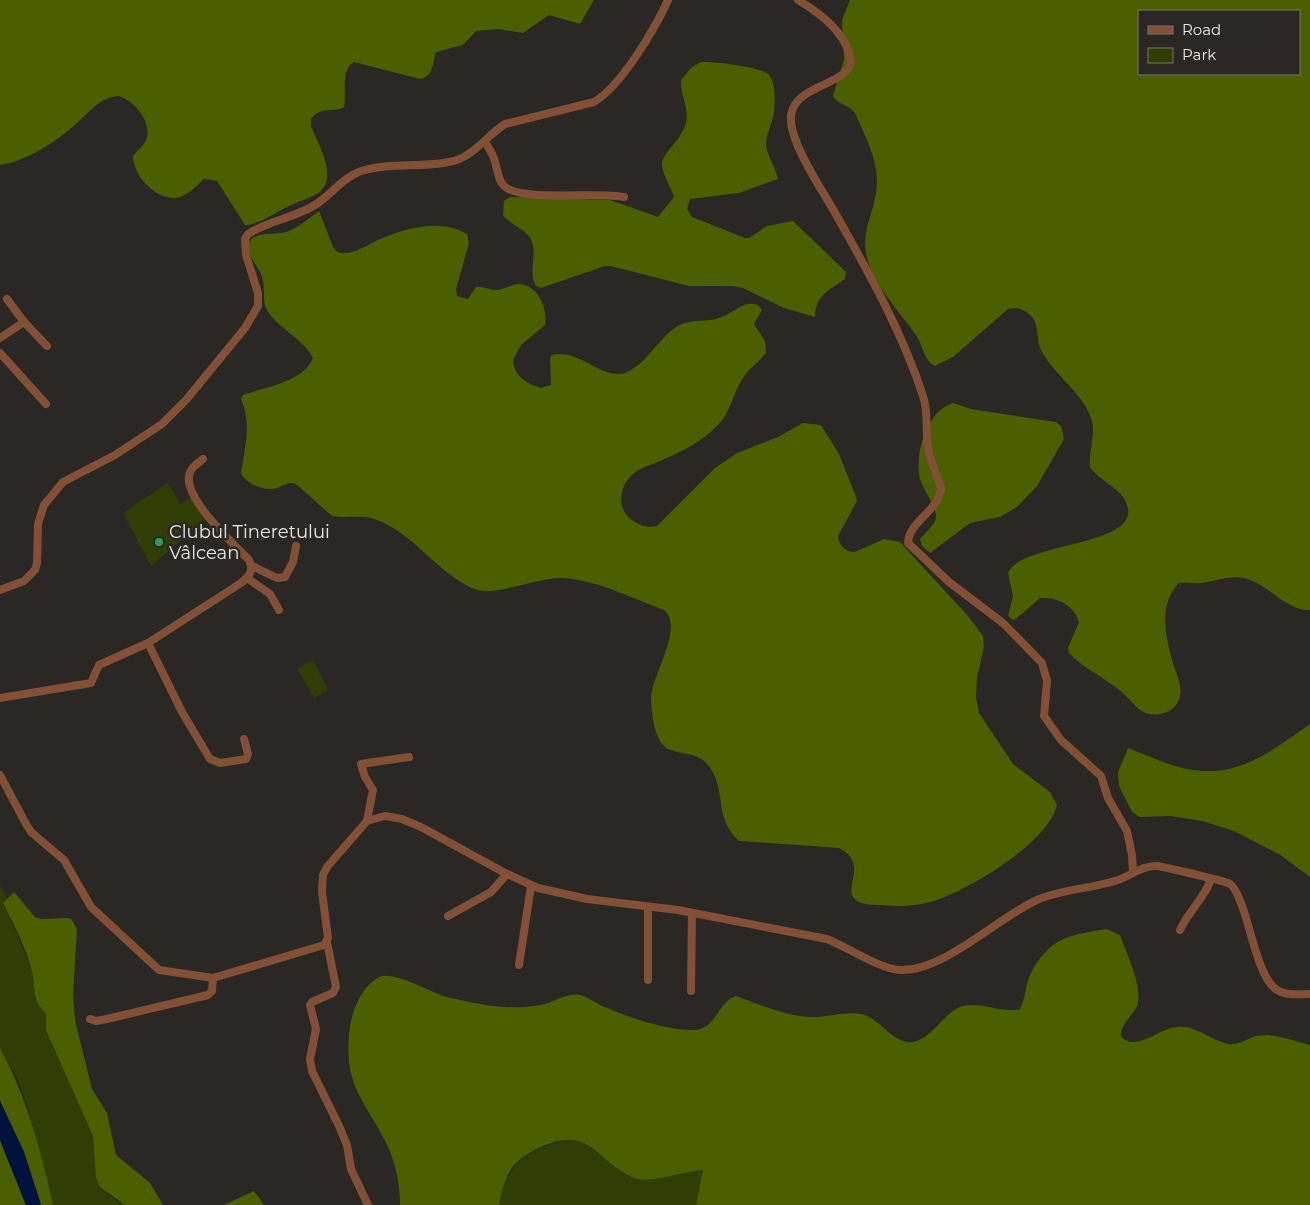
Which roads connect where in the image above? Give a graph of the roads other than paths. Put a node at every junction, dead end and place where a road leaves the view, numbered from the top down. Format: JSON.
{"nodes":[{"id":1,"x":668,"y":0,"type":"edge"},
{"id":2,"x":798,"y":0,"type":"edge"},
{"id":3,"x":485,"y":142,"type":"junction"},
{"id":4,"x":624,"y":197,"type":"dead end"},
{"id":5,"x":8,"y":299,"type":"dead end"},
{"id":6,"x":24,"y":322,"type":"junction"},
{"id":7,"x":0,"y":338,"type":"edge"},
{"id":8,"x":47,"y":346,"type":"dead end"},
{"id":9,"x":0,"y":353,"type":"edge"},
{"id":10,"x":46,"y":404,"type":"dead end"},
{"id":11,"x":204,"y":459,"type":"dead end"},
{"id":12,"x":296,"y":546,"type":"dead end"},
{"id":13,"x":252,"y":566,"type":"junction"},
{"id":14,"x":247,"y":578,"type":"junction"},
{"id":15,"x":0,"y":590,"type":"edge"},
{"id":16,"x":279,"y":610,"type":"dead end"},
{"id":17,"x":148,"y":643,"type":"junction"},
{"id":18,"x":0,"y":698,"type":"edge"},
{"id":19,"x":244,"y":739,"type":"dead end"},
{"id":20,"x":409,"y":757,"type":"dead end"},
{"id":21,"x":0,"y":775,"type":"edge"},
{"id":22,"x":367,"y":821,"type":"junction"},
{"id":23,"x":1133,"y":873,"type":"junction"},
{"id":24,"x":507,"y":874,"type":"junction"},
{"id":25,"x":1211,"y":879,"type":"junction"},
{"id":26,"x":531,"y":886,"type":"junction"},
{"id":27,"x":648,"y":908,"type":"junction"},
{"id":28,"x":692,"y":913,"type":"junction"},
{"id":29,"x":448,"y":916,"type":"dead end"},
{"id":30,"x":1180,"y":930,"type":"dead end"},
{"id":31,"x":327,"y":942,"type":"junction"},
{"id":32,"x":519,"y":965,"type":"dead end"},
{"id":33,"x":213,"y":978,"type":"junction"},
{"id":34,"x":648,"y":980,"type":"dead end"},
{"id":35,"x":691,"y":991,"type":"dead end"},
{"id":36,"x":1310,"y":994,"type":"edge"},
{"id":37,"x":90,"y":1019,"type":"dead end"},
{"id":38,"x":368,"y":1205,"type":"edge"}],
"edges":[{"from":1,"to":3,"type":"street"},
{"from":2,"to":23,"type":"street"},
{"from":3,"to":4,"type":"street"},
{"from":3,"to":15,"type":"street"},
{"from":5,"to":6,"type":"street"},
{"from":6,"to":7,"type":"street"},
{"from":6,"to":8,"type":"street"},
{"from":9,"to":10,"type":"street"},
{"from":11,"to":13,"type":"street"},
{"from":12,"to":13,"type":"street"},
{"from":13,"to":14,"type":"street"},
{"from":14,"to":16,"type":"street"},
{"from":14,"to":17,"type":"street"},
{"from":17,"to":18,"type":"street"},
{"from":17,"to":19,"type":"street"},
{"from":20,"to":22,"type":"street"},
{"from":21,"to":33,"type":"street"},
{"from":22,"to":24,"type":"street"},
{"from":22,"to":31,"type":"street"},
{"from":23,"to":25,"type":"street"},
{"from":23,"to":28,"type":"street"},
{"from":24,"to":26,"type":"street"},
{"from":24,"to":29,"type":"street"},
{"from":25,"to":30,"type":"street"},
{"from":25,"to":36,"type":"street"},
{"from":26,"to":27,"type":"street"},
{"from":26,"to":32,"type":"street"},
{"from":27,"to":28,"type":"street"},
{"from":27,"to":34,"type":"street"},
{"from":28,"to":35,"type":"street"},
{"from":31,"to":33,"type":"street"},
{"from":31,"to":38,"type":"street"},
{"from":33,"to":37,"type":"street"}]}
